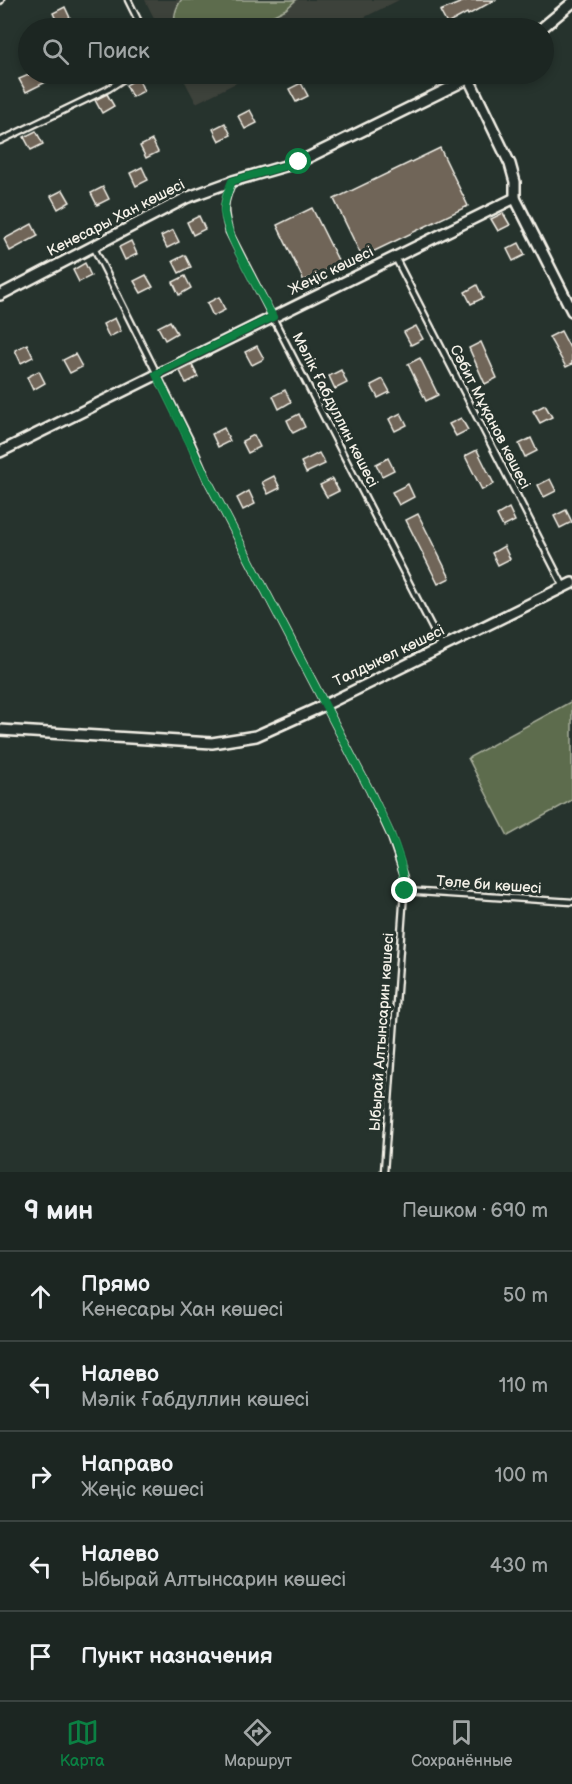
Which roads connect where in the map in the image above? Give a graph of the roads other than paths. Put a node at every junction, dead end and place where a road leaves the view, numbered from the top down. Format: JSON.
{"nodes":[{"id":1,"x":128,"y":0,"type":"edge"},
{"id":2,"x":572,"y":1,"type":"edge"},
{"id":3,"x":137,"y":18,"type":"edge"},
{"id":4,"x":553,"y":18,"type":"edge"},
{"id":5,"x":116,"y":84,"type":"edge"},
{"id":6,"x":453,"y":84,"type":"edge"},
{"id":7,"x":475,"y":84,"type":"edge"},
{"id":8,"x":0,"y":141,"type":"edge"},
{"id":9,"x":232,"y":181,"type":"junction"},
{"id":10,"x":514,"y":198,"type":"junction"},
{"id":11,"x":93,"y":246,"type":"junction"},
{"id":12,"x":394,"y":257,"type":"junction"},
{"id":13,"x":0,"y":295,"type":"edge"},
{"id":14,"x":572,"y":310,"type":"edge"},
{"id":15,"x":273,"y":317,"type":"junction"},
{"id":16,"x":156,"y":374,"type":"junction"},
{"id":17,"x":0,"y":452,"type":"edge"},
{"id":18,"x":568,"y":585,"type":"edge"},
{"id":19,"x":442,"y":647,"type":"junction"},
{"id":20,"x":325,"y":705,"type":"junction"},
{"id":21,"x":0,"y":730,"type":"edge"},
{"id":22,"x":405,"y":891,"type":"junction"},
{"id":23,"x":572,"y":902,"type":"edge"},
{"id":24,"x":384,"y":1172,"type":"edge"}],
"edges":[{"from":1,"to":3,"type":"lane"},
{"from":2,"to":4,"type":"street"},
{"from":5,"to":8,"type":"lane"},
{"from":6,"to":9,"type":"street","name":"Кенесары Хан көшесі"},
{"from":7,"to":10,"type":"street"},
{"from":9,"to":11,"type":"street","name":"Кенесары Хан көшесі"},
{"from":9,"to":15,"type":"lane","name":"Мәлік Ғабдуллин көшесі"},
{"from":10,"to":12,"type":"street","name":"Жеңіс көшесі"},
{"from":10,"to":14,"type":"street"},
{"from":11,"to":13,"type":"street","name":"Кенесары Хан көшесі"},
{"from":11,"to":16,"type":"lane","name":"Ыбырай Алтынсарин көшесі"},
{"from":12,"to":15,"type":"street","name":"Жеңіс көшесі"},
{"from":12,"to":18,"type":"lane","name":"Сәбит Мұқанов көшесі"},
{"from":15,"to":16,"type":"street","name":"Жеңіс көшесі"},
{"from":15,"to":19,"type":"lane","name":"Мәлік Ғабдуллин көшесі"},
{"from":16,"to":17,"type":"street","name":"Жеңіс көшесі"},
{"from":16,"to":20,"type":"lane","name":"Ыбырай Алтынсарин көшесі"},
{"from":18,"to":19,"type":"street","name":"Талдыкөл көшесі"},
{"from":19,"to":20,"type":"street","name":"Талдыкөл көшесі"},
{"from":20,"to":21,"type":"street","name":"Талдыкөл көшесі"},
{"from":20,"to":22,"type":"lane","name":"Ыбырай Алтынсарин көшесі"},
{"from":22,"to":23,"type":"lane","name":"Төле би көшесі"},
{"from":22,"to":24,"type":"lane","name":"Ыбырай Алтынсарин көшесі"}]}
